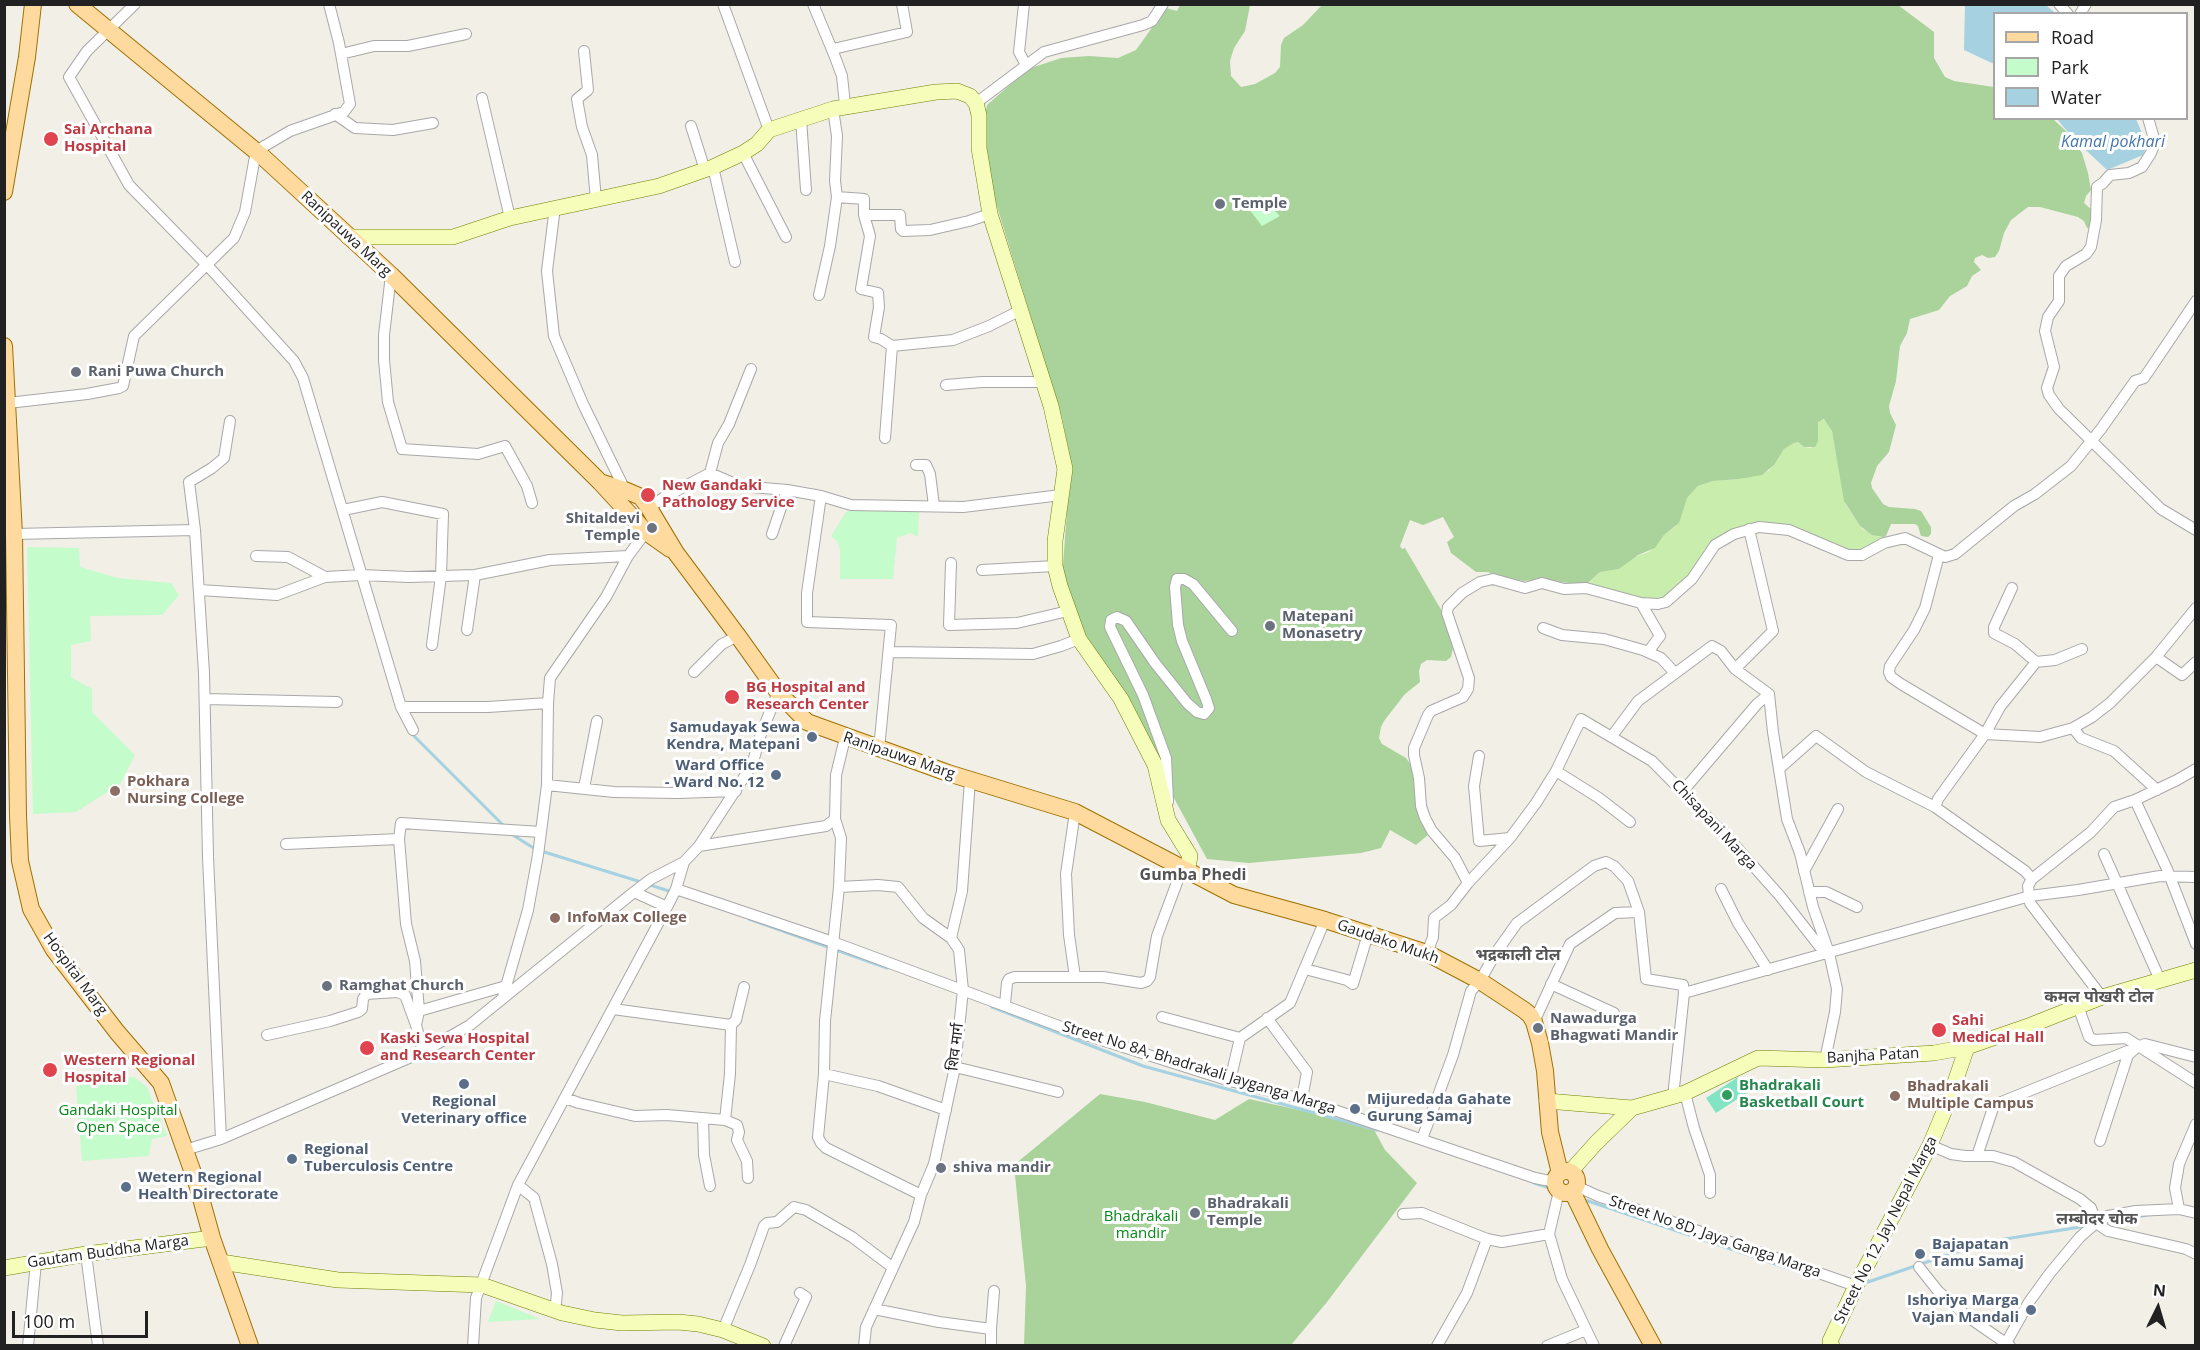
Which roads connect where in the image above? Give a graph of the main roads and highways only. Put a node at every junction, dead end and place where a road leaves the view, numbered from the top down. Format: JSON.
{"nodes":[{"id":1,"x":33,"y":4,"type":"edge"},
{"id":2,"x":77,"y":4,"type":"edge"},
{"id":3,"x":4,"y":192,"type":"edge"},
{"id":4,"x":348,"y":237,"type":"junction"},
{"id":5,"x":4,"y":346,"type":"edge"},
{"id":6,"x":7,"y":411,"type":"edge"},
{"id":7,"x":600,"y":483,"type":"junction"},
{"id":8,"x":675,"y":554,"type":"junction"},
{"id":9,"x":1185,"y":871,"type":"junction"},
{"id":10,"x":2196,"y":970,"type":"edge"},
{"id":11,"x":1967,"y":1047,"type":"junction"},
{"id":12,"x":1547,"y":1101,"type":"junction"},
{"id":13,"x":1632,"y":1108,"type":"junction"},
{"id":14,"x":1565,"y":1183,"type":"junction"},
{"id":15,"x":212,"y":1238,"type":"junction"},
{"id":16,"x":221,"y":1262,"type":"junction"},
{"id":17,"x":4,"y":1268,"type":"edge"},
{"id":18,"x":736,"y":1340,"type":"edge"},
{"id":19,"x":1828,"y":1344,"type":"edge"},
{"id":20,"x":250,"y":1346,"type":"edge"},
{"id":21,"x":763,"y":1346,"type":"edge"},
{"id":22,"x":1653,"y":1346,"type":"edge"}],
"edges":[{"from":1,"to":3,"type":"main road"},
{"from":2,"to":4,"type":"main road","name":"Ranipauwa Marg"},
{"from":4,"to":7,"type":"main road","name":"Ranipauwa Marg"},
{"from":4,"to":9,"type":"main road"},
{"from":5,"to":6,"type":"main road","name":"Hospital Marg"},
{"from":6,"to":15,"type":"main road","name":"Hospital Marg"},
{"from":7,"to":8,"type":"main road","name":"Ranipauwa Marg"},
{"from":7,"to":8,"type":"main road"},
{"from":8,"to":9,"type":"main road","name":"Ranipauwa Marg"},
{"from":9,"to":12,"type":"main road","name":"Gaudako Mukh"},
{"from":10,"to":11,"type":"main road","name":"Banjha Patan"},
{"from":11,"to":13,"type":"main road","name":"Banjha Patan"},
{"from":11,"to":19,"type":"main road","name":"Street No 12, Jay Nepal Marga"},
{"from":12,"to":13,"type":"main road","name":"Banjha Patan"},
{"from":12,"to":14,"type":"main road"},
{"from":13,"to":14,"type":"main road"},
{"from":14,"to":22,"type":"main road"},
{"from":15,"to":16,"type":"main road","name":"Hospital Marg"},
{"from":15,"to":17,"type":"main road","name":"Gautam Buddha Marga"},
{"from":16,"to":18,"type":"main road"},
{"from":16,"to":20,"type":"main road","name":"Hospital Marg"},
{"from":18,"to":21,"type":"main road"}]}
